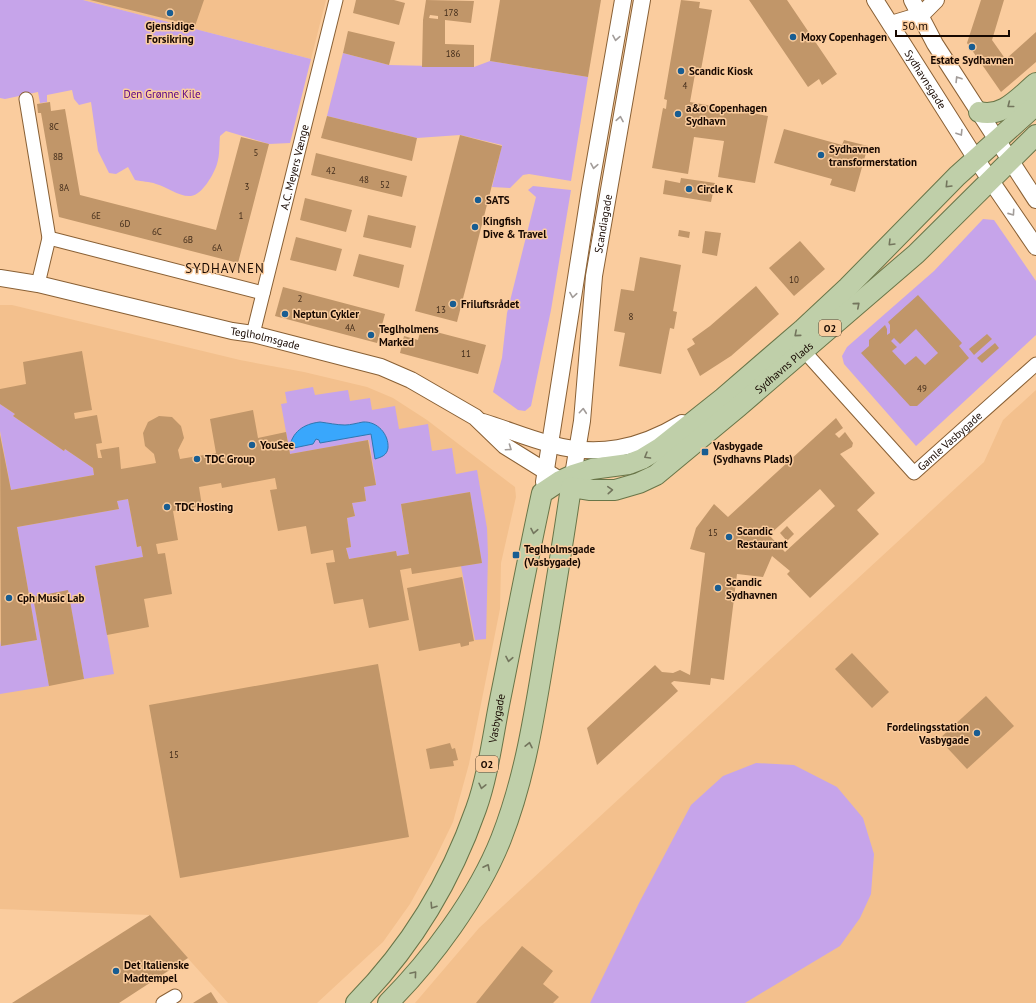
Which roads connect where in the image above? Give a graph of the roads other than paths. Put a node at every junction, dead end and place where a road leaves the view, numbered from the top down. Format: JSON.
{"nodes":[{"id":1,"x":336,"y":0,"type":"edge"},
{"id":2,"x":623,"y":0,"type":"edge"},
{"id":3,"x":642,"y":0,"type":"edge"},
{"id":4,"x":875,"y":0,"type":"edge"},
{"id":5,"x":911,"y":0,"type":"edge"},
{"id":6,"x":936,"y":0,"type":"edge"},
{"id":7,"x":920,"y":15,"type":"junction"},
{"id":8,"x":891,"y":24,"type":"junction"},
{"id":9,"x":1036,"y":83,"type":"edge"},
{"id":10,"x":26,"y":99,"type":"dead end"},
{"id":11,"x":1036,"y":105,"type":"edge"},
{"id":12,"x":979,"y":112,"type":"junction"},
{"id":13,"x":1036,"y":135,"type":"edge"},
{"id":14,"x":997,"y":140,"type":"junction"},
{"id":15,"x":976,"y":159,"type":"junction"},
{"id":16,"x":1010,"y":161,"type":"junction"},
{"id":17,"x":990,"y":180,"type":"junction"},
{"id":18,"x":1036,"y":200,"type":"edge"},
{"id":19,"x":48,"y":238,"type":"junction"},
{"id":20,"x":1036,"y":247,"type":"edge"},
{"id":21,"x":0,"y":278,"type":"edge"},
{"id":22,"x":38,"y":284,"type":"junction"},
{"id":23,"x":263,"y":292,"type":"junction"},
{"id":24,"x":253,"y":334,"type":"junction"},
{"id":25,"x":804,"y":351,"type":"junction"},
{"id":26,"x":1036,"y":364,"type":"edge"},
{"id":27,"x":723,"y":398,"type":"junction"},
{"id":28,"x":481,"y":421,"type":"junction"},
{"id":29,"x":550,"y":444,"type":"junction"},
{"id":30,"x":578,"y":450,"type":"junction"},
{"id":31,"x":562,"y":479,"type":"junction"},
{"id":32,"x":175,"y":996,"type":"dead end"},
{"id":33,"x":163,"y":1003,"type":"edge"},
{"id":34,"x":356,"y":1003,"type":"edge"},
{"id":35,"x":388,"y":1003,"type":"edge"}],
"edges":[{"from":1,"to":23,"type":"street","name":"A.C. Meyers Vænge"},
{"from":2,"to":29,"type":"street","name":"Scandiagade","one_way":true},
{"from":30,"to":3,"type":"street","name":"Scandiagade","one_way":true},
{"from":4,"to":8,"type":"street","name":"Sydhavnsgade"},
{"from":5,"to":7,"type":"street"},
{"from":5,"to":8,"type":"street"},
{"from":6,"to":7,"type":"street"},
{"from":7,"to":8,"type":"street"},
{"from":12,"to":7,"type":"street","one_way":true},
{"from":8,"to":15,"type":"street","name":"Sydhavnsgade","one_way":true},
{"from":9,"to":12,"type":"main road","one_way":true},
{"from":10,"to":19,"type":"street"},
{"from":11,"to":14,"type":"main road","number":"O2"},
{"from":12,"to":14,"type":"street"},
{"from":13,"to":16,"type":"main road","number":"O2"},
{"from":14,"to":15,"type":"main road","number":"O2"},
{"from":14,"to":16,"type":"street"},
{"from":15,"to":17,"type":"street","name":"Sydhavnsgade"},
{"from":15,"to":27,"type":"main road","name":"Sydhavns Plads","number":"O2","one_way":true},
{"from":16,"to":17,"type":"main road","number":"O2"},
{"from":16,"to":18,"type":"street"},
{"from":17,"to":20,"type":"street","name":"Sydhavnsgade","one_way":true},
{"from":25,"to":17,"type":"main road","name":"Sydhavns Plads","number":"O2","one_way":true},
{"from":19,"to":22,"type":"street"},
{"from":19,"to":23,"type":"street"},
{"from":21,"to":22,"type":"street","name":"Teglholmsgade"},
{"from":22,"to":24,"type":"street","name":"Teglholmsgade"},
{"from":23,"to":24,"type":"street","name":"A.C. Meyers Vænge"},
{"from":24,"to":28,"type":"street","name":"Teglholmsgade"},
{"from":25,"to":26,"type":"street","name":"Gamle Vasbygade"},
{"from":31,"to":25,"type":"main road","name":"Sydhavns Plads","number":"O2","one_way":true},
{"from":27,"to":30,"type":"street","name":"Teglholmsgade"},
{"from":27,"to":31,"type":"main road","number":"O2","one_way":true},
{"from":28,"to":29,"type":"street","name":"Teglholmsgade"},
{"from":28,"to":31,"type":"street","name":"Teglholmsgade","one_way":true},
{"from":29,"to":30,"type":"street","name":"Teglholmsgade"},
{"from":29,"to":31,"type":"street","name":"Scandiagade"},
{"from":30,"to":31,"type":"street","name":"Scandiagade"},
{"from":31,"to":34,"type":"main road","name":"Vasbygade","number":"O2","one_way":true},
{"from":35,"to":31,"type":"main road","one_way":true},
{"from":32,"to":33,"type":"street"}]}
